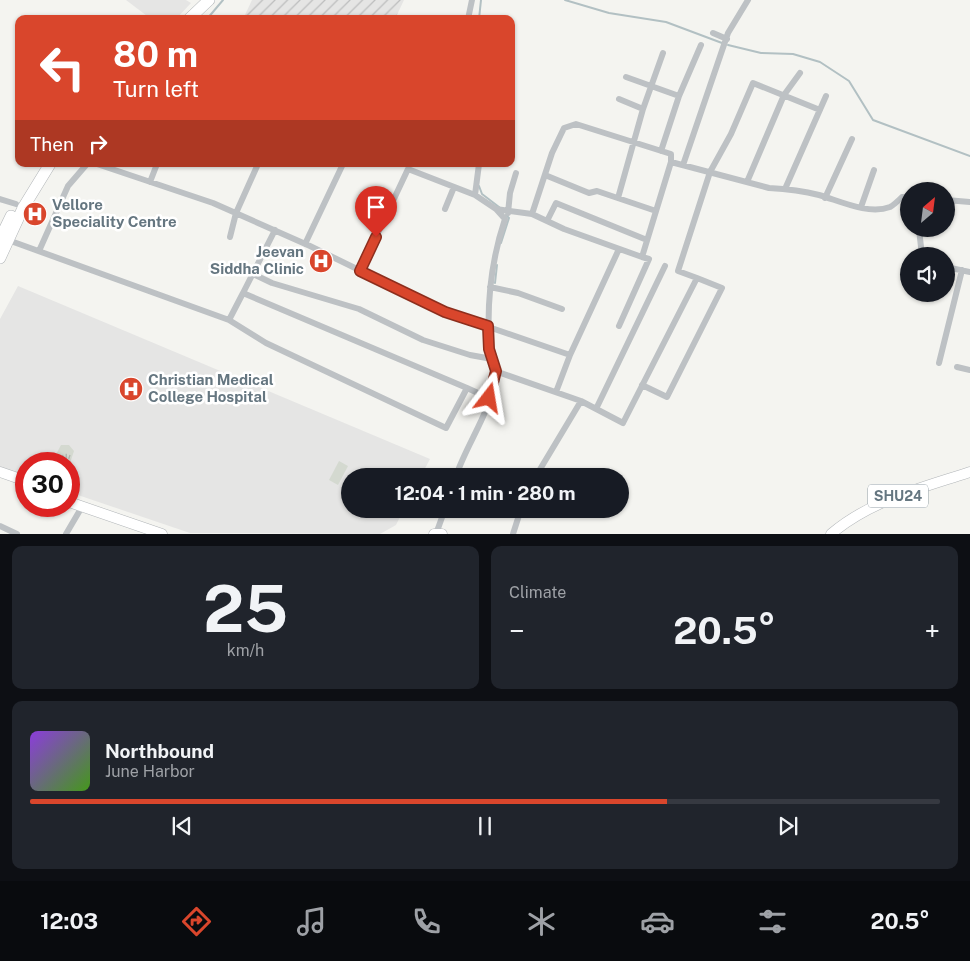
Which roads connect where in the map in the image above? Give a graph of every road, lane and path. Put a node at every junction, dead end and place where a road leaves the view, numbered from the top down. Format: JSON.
{"nodes":[{"id":1,"x":202,"y":0,"type":"edge"},
{"id":2,"x":209,"y":0,"type":"edge"},
{"id":3,"x":472,"y":0,"type":"edge"},
{"id":4,"x":748,"y":0,"type":"edge"},
{"id":5,"x":186,"y":15,"type":"edge"},
{"id":6,"x":193,"y":15,"type":"edge"},
{"id":7,"x":469,"y":15,"type":"edge"},
{"id":8,"x":713,"y":33,"type":"dead end"},
{"id":9,"x":727,"y":39,"type":"junction"},
{"id":10,"x":701,"y":45,"type":"dead end"},
{"id":11,"x":664,"y":53,"type":"dead end"},
{"id":12,"x":800,"y":72,"type":"dead end"},
{"id":13,"x":626,"y":78,"type":"dead end"},
{"id":14,"x":651,"y":86,"type":"junction"},
{"id":15,"x":784,"y":95,"type":"junction"},
{"id":16,"x":679,"y":96,"type":"junction"},
{"id":17,"x":826,"y":96,"type":"dead end"},
{"id":18,"x":619,"y":99,"type":"dead end"},
{"id":19,"x":643,"y":109,"type":"junction"},
{"id":20,"x":820,"y":110,"type":"junction"},
{"id":21,"x":852,"y":139,"type":"dead end"},
{"id":22,"x":632,"y":142,"type":"junction"},
{"id":23,"x":661,"y":151,"type":"junction"},
{"id":24,"x":671,"y":162,"type":"junction"},
{"id":25,"x":683,"y":165,"type":"junction"},
{"id":26,"x":40,"y":167,"type":"edge"},
{"id":27,"x":48,"y":167,"type":"edge"},
{"id":28,"x":84,"y":167,"type":"edge"},
{"id":29,"x":106,"y":167,"type":"edge"},
{"id":30,"x":156,"y":167,"type":"edge"},
{"id":31,"x":257,"y":167,"type":"edge"},
{"id":32,"x":342,"y":167,"type":"edge"},
{"id":33,"x":405,"y":167,"type":"edge"},
{"id":34,"x":479,"y":167,"type":"edge"},
{"id":35,"x":408,"y":169,"type":"junction"},
{"id":36,"x":874,"y":170,"type":"dead end"},
{"id":37,"x":710,"y":172,"type":"junction"},
{"id":38,"x":516,"y":173,"type":"dead end"},
{"id":39,"x":545,"y":175,"type":"junction"},
{"id":40,"x":150,"y":182,"type":"junction"},
{"id":41,"x":748,"y":182,"type":"junction"},
{"id":42,"x":454,"y":187,"type":"junction"},
{"id":43,"x":786,"y":189,"type":"junction"},
{"id":44,"x":475,"y":195,"type":"junction"},
{"id":45,"x":618,"y":198,"type":"junction"},
{"id":46,"x":825,"y":198,"type":"junction"},
{"id":47,"x":0,"y":199,"type":"edge"},
{"id":48,"x":900,"y":199,"type":"edge"},
{"id":49,"x":955,"y":201,"type":"edge"},
{"id":50,"x":970,"y":202,"type":"edge"},
{"id":51,"x":16,"y":204,"type":"junction"},
{"id":52,"x":861,"y":207,"type":"junction"},
{"id":53,"x":444,"y":209,"type":"dead end"},
{"id":54,"x":496,"y":209,"type":"junction"},
{"id":55,"x":508,"y":211,"type":"junction"},
{"id":56,"x":656,"y":211,"type":"junction"},
{"id":57,"x":236,"y":213,"type":"junction"},
{"id":58,"x":532,"y":214,"type":"junction"},
{"id":59,"x":505,"y":219,"type":"junction"},
{"id":60,"x":547,"y":221,"type":"junction"},
{"id":61,"x":275,"y":230,"type":"junction"},
{"id":62,"x":230,"y":237,"type":"dead end"},
{"id":63,"x":4,"y":240,"type":"edge"},
{"id":64,"x":647,"y":240,"type":"junction"},
{"id":65,"x":305,"y":244,"type":"junction"},
{"id":66,"x":619,"y":249,"type":"junction"},
{"id":67,"x":39,"y":251,"type":"junction"},
{"id":68,"x":642,"y":257,"type":"junction"},
{"id":69,"x":0,"y":258,"type":"edge"},
{"id":70,"x":665,"y":266,"type":"dead end"},
{"id":71,"x":955,"y":269,"type":"edge"},
{"id":72,"x":962,"y":270,"type":"junction"},
{"id":73,"x":360,"y":271,"type":"junction"},
{"id":74,"x":970,"y":272,"type":"edge"},
{"id":75,"x":253,"y":274,"type":"junction"},
{"id":76,"x":697,"y":278,"type":"junction"},
{"id":77,"x":490,"y":287,"type":"junction"},
{"id":78,"x":243,"y":293,"type":"junction"},
{"id":79,"x":562,"y":309,"type":"dead end"},
{"id":80,"x":229,"y":320,"type":"junction"},
{"id":81,"x":488,"y":326,"type":"junction"},
{"id":82,"x":619,"y":326,"type":"dead end"},
{"id":83,"x":570,"y":356,"type":"junction"},
{"id":84,"x":492,"y":359,"type":"junction"},
{"id":85,"x":939,"y":363,"type":"dead end"},
{"id":86,"x":957,"y":367,"type":"dead end"},
{"id":87,"x":970,"y":370,"type":"edge"},
{"id":88,"x":496,"y":371,"type":"junction"},
{"id":89,"x":642,"y":386,"type":"junction"},
{"id":90,"x":467,"y":388,"type":"junction"},
{"id":91,"x":556,"y":392,"type":"junction"},
{"id":92,"x":489,"y":398,"type":"junction"},
{"id":93,"x":581,"y":401,"type":"junction"},
{"id":94,"x":596,"y":409,"type":"junction"},
{"id":95,"x":459,"y":468,"type":"edge"},
{"id":96,"x":541,"y":468,"type":"edge"},
{"id":97,"x":0,"y":472,"type":"edge"},
{"id":98,"x":970,"y":472,"type":"edge"},
{"id":99,"x":15,"y":477,"type":"edge"},
{"id":100,"x":0,"y":479,"type":"edge"},
{"id":101,"x":15,"y":484,"type":"edge"},
{"id":102,"x":80,"y":504,"type":"edge"},
{"id":103,"x":83,"y":505,"type":"junction"},
{"id":104,"x":442,"y":518,"type":"edge"},
{"id":105,"x":518,"y":518,"type":"edge"},
{"id":106,"x":0,"y":526,"type":"edge"},
{"id":107,"x":436,"y":533,"type":"edge"},
{"id":108,"x":17,"y":534,"type":"edge"},
{"id":109,"x":66,"y":534,"type":"edge"},
{"id":110,"x":162,"y":534,"type":"edge"},
{"id":111,"x":442,"y":534,"type":"edge"},
{"id":112,"x":512,"y":534,"type":"edge"},
{"id":113,"x":831,"y":534,"type":"edge"}],
"edges":[{"from":1,"to":5,"type":"highway"},
{"from":2,"to":6,"type":"highway"},
{"from":3,"to":7,"type":"street"},
{"from":4,"to":9,"type":"street"},
{"from":8,"to":9,"type":"street"},
{"from":9,"to":25,"type":"street"},
{"from":10,"to":16,"type":"street"},
{"from":11,"to":14,"type":"street"},
{"from":12,"to":15,"type":"street"},
{"from":13,"to":14,"type":"street"},
{"from":14,"to":16,"type":"street"},
{"from":14,"to":19,"type":"street"},
{"from":15,"to":20,"type":"street"},
{"from":15,"to":37,"type":"street"},
{"from":15,"to":41,"type":"street"},
{"from":16,"to":23,"type":"street"},
{"from":17,"to":20,"type":"street"},
{"from":18,"to":19,"type":"street"},
{"from":19,"to":22,"type":"street"},
{"from":20,"to":43,"type":"street"},
{"from":21,"to":46,"type":"street"},
{"from":22,"to":23,"type":"street"},
{"from":22,"to":39,"type":"street"},
{"from":22,"to":45,"type":"street"},
{"from":23,"to":24,"type":"street"},
{"from":24,"to":25,"type":"street"},
{"from":24,"to":56,"type":"street"},
{"from":25,"to":37,"type":"street"},
{"from":26,"to":51,"type":"highway"},
{"from":27,"to":63,"type":"highway"},
{"from":28,"to":67,"type":"street"},
{"from":29,"to":40,"type":"street"},
{"from":30,"to":40,"type":"street"},
{"from":31,"to":57,"type":"street"},
{"from":32,"to":65,"type":"street"},
{"from":33,"to":35,"type":"street"},
{"from":34,"to":44,"type":"street"},
{"from":35,"to":42,"type":"street"},
{"from":35,"to":73,"type":"street"},
{"from":36,"to":52,"type":"street"},
{"from":37,"to":41,"type":"street"},
{"from":37,"to":76,"type":"street"},
{"from":38,"to":55,"type":"street"},
{"from":39,"to":45,"type":"street"},
{"from":39,"to":58,"type":"street"},
{"from":40,"to":57,"type":"street"},
{"from":41,"to":43,"type":"street"},
{"from":42,"to":44,"type":"street"},
{"from":42,"to":53,"type":"street"},
{"from":43,"to":46,"type":"street"},
{"from":44,"to":54,"type":"street"},
{"from":45,"to":56,"type":"street"},
{"from":46,"to":52,"type":"street"},
{"from":47,"to":51,"type":"street"},
{"from":48,"to":52,"type":"street"},
{"from":49,"to":50,"type":"street"},
{"from":51,"to":63,"type":"highway"},
{"from":54,"to":55,"type":"street"},
{"from":54,"to":59,"type":"street"},
{"from":55,"to":58,"type":"street"},
{"from":55,"to":59,"type":"street"},
{"from":56,"to":64,"type":"street"},
{"from":57,"to":61,"type":"street"},
{"from":57,"to":62,"type":"street"},
{"from":58,"to":60,"type":"street"},
{"from":59,"to":77,"type":"street"},
{"from":60,"to":64,"type":"street"},
{"from":60,"to":66,"type":"street"},
{"from":61,"to":65,"type":"street"},
{"from":61,"to":75,"type":"street"},
{"from":63,"to":67,"type":"street"},
{"from":63,"to":69,"type":"highway"},
{"from":64,"to":68,"type":"street"},
{"from":65,"to":73,"type":"street"},
{"from":66,"to":68,"type":"street"},
{"from":66,"to":83,"type":"street"},
{"from":67,"to":80,"type":"street"},
{"from":68,"to":82,"type":"street"},
{"from":70,"to":94,"type":"street"},
{"from":71,"to":72,"type":"street"},
{"from":72,"to":74,"type":"street"},
{"from":72,"to":85,"type":"street"},
{"from":73,"to":81,"type":"street"},
{"from":75,"to":78,"type":"street"},
{"from":75,"to":84,"type":"street"},
{"from":76,"to":89,"type":"street"},
{"from":76,"to":89,"type":"street"},
{"from":77,"to":79,"type":"street"},
{"from":77,"to":81,"type":"street"},
{"from":78,"to":80,"type":"street"},
{"from":78,"to":90,"type":"street"},
{"from":80,"to":90,"type":"street"},
{"from":81,"to":83,"type":"street"},
{"from":81,"to":84,"type":"street"},
{"from":83,"to":91,"type":"street"},
{"from":84,"to":88,"type":"street"},
{"from":86,"to":87,"type":"street"},
{"from":88,"to":91,"type":"street"},
{"from":88,"to":92,"type":"street"},
{"from":89,"to":94,"type":"street"},
{"from":90,"to":92,"type":"street"},
{"from":91,"to":93,"type":"street"},
{"from":92,"to":95,"type":"street"},
{"from":93,"to":94,"type":"street"},
{"from":93,"to":96,"type":"street"},
{"from":97,"to":99,"type":"main road"},
{"from":98,"to":113,"type":"main road","number":"SHU24"},
{"from":100,"to":101,"type":"main road"},
{"from":102,"to":103,"type":"main road"},
{"from":103,"to":109,"type":"street"},
{"from":103,"to":110,"type":"main road"},
{"from":104,"to":107,"type":"street"},
{"from":105,"to":112,"type":"street"},
{"from":106,"to":108,"type":"street"},
{"from":107,"to":111,"type":"main road"}]}
